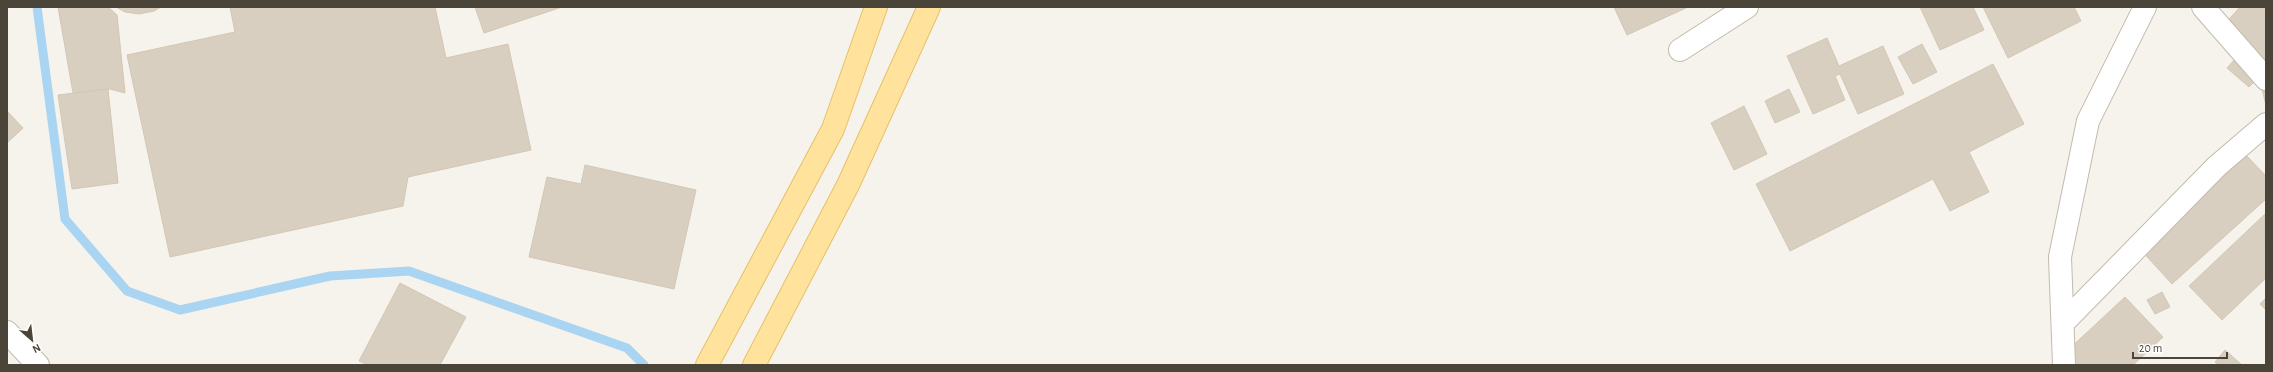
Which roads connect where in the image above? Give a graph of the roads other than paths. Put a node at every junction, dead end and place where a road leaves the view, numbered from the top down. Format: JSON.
{"nodes":[{"id":1,"x":876,"y":7,"type":"edge"},
{"id":2,"x":929,"y":7,"type":"edge"},
{"id":3,"x":1747,"y":7,"type":"edge"},
{"id":4,"x":2145,"y":7,"type":"edge"},
{"id":5,"x":2203,"y":7,"type":"edge"},
{"id":6,"x":1680,"y":50,"type":"dead end"},
{"id":7,"x":2266,"y":79,"type":"edge"},
{"id":8,"x":2266,"y":124,"type":"edge"},
{"id":9,"x":2063,"y":323,"type":"junction"},
{"id":10,"x":7,"y":332,"type":"edge"},
{"id":11,"x":38,"y":365,"type":"edge"},
{"id":12,"x":708,"y":365,"type":"edge"},
{"id":13,"x":754,"y":365,"type":"edge"},
{"id":14,"x":2064,"y":365,"type":"edge"}],
"edges":[{"from":1,"to":12,"type":"main road"},
{"from":2,"to":13,"type":"main road"},
{"from":3,"to":6,"type":"street"},
{"from":4,"to":9,"type":"street"},
{"from":5,"to":7,"type":"street"},
{"from":8,"to":9,"type":"street"},
{"from":9,"to":14,"type":"street"},
{"from":10,"to":11,"type":"street"}]}
